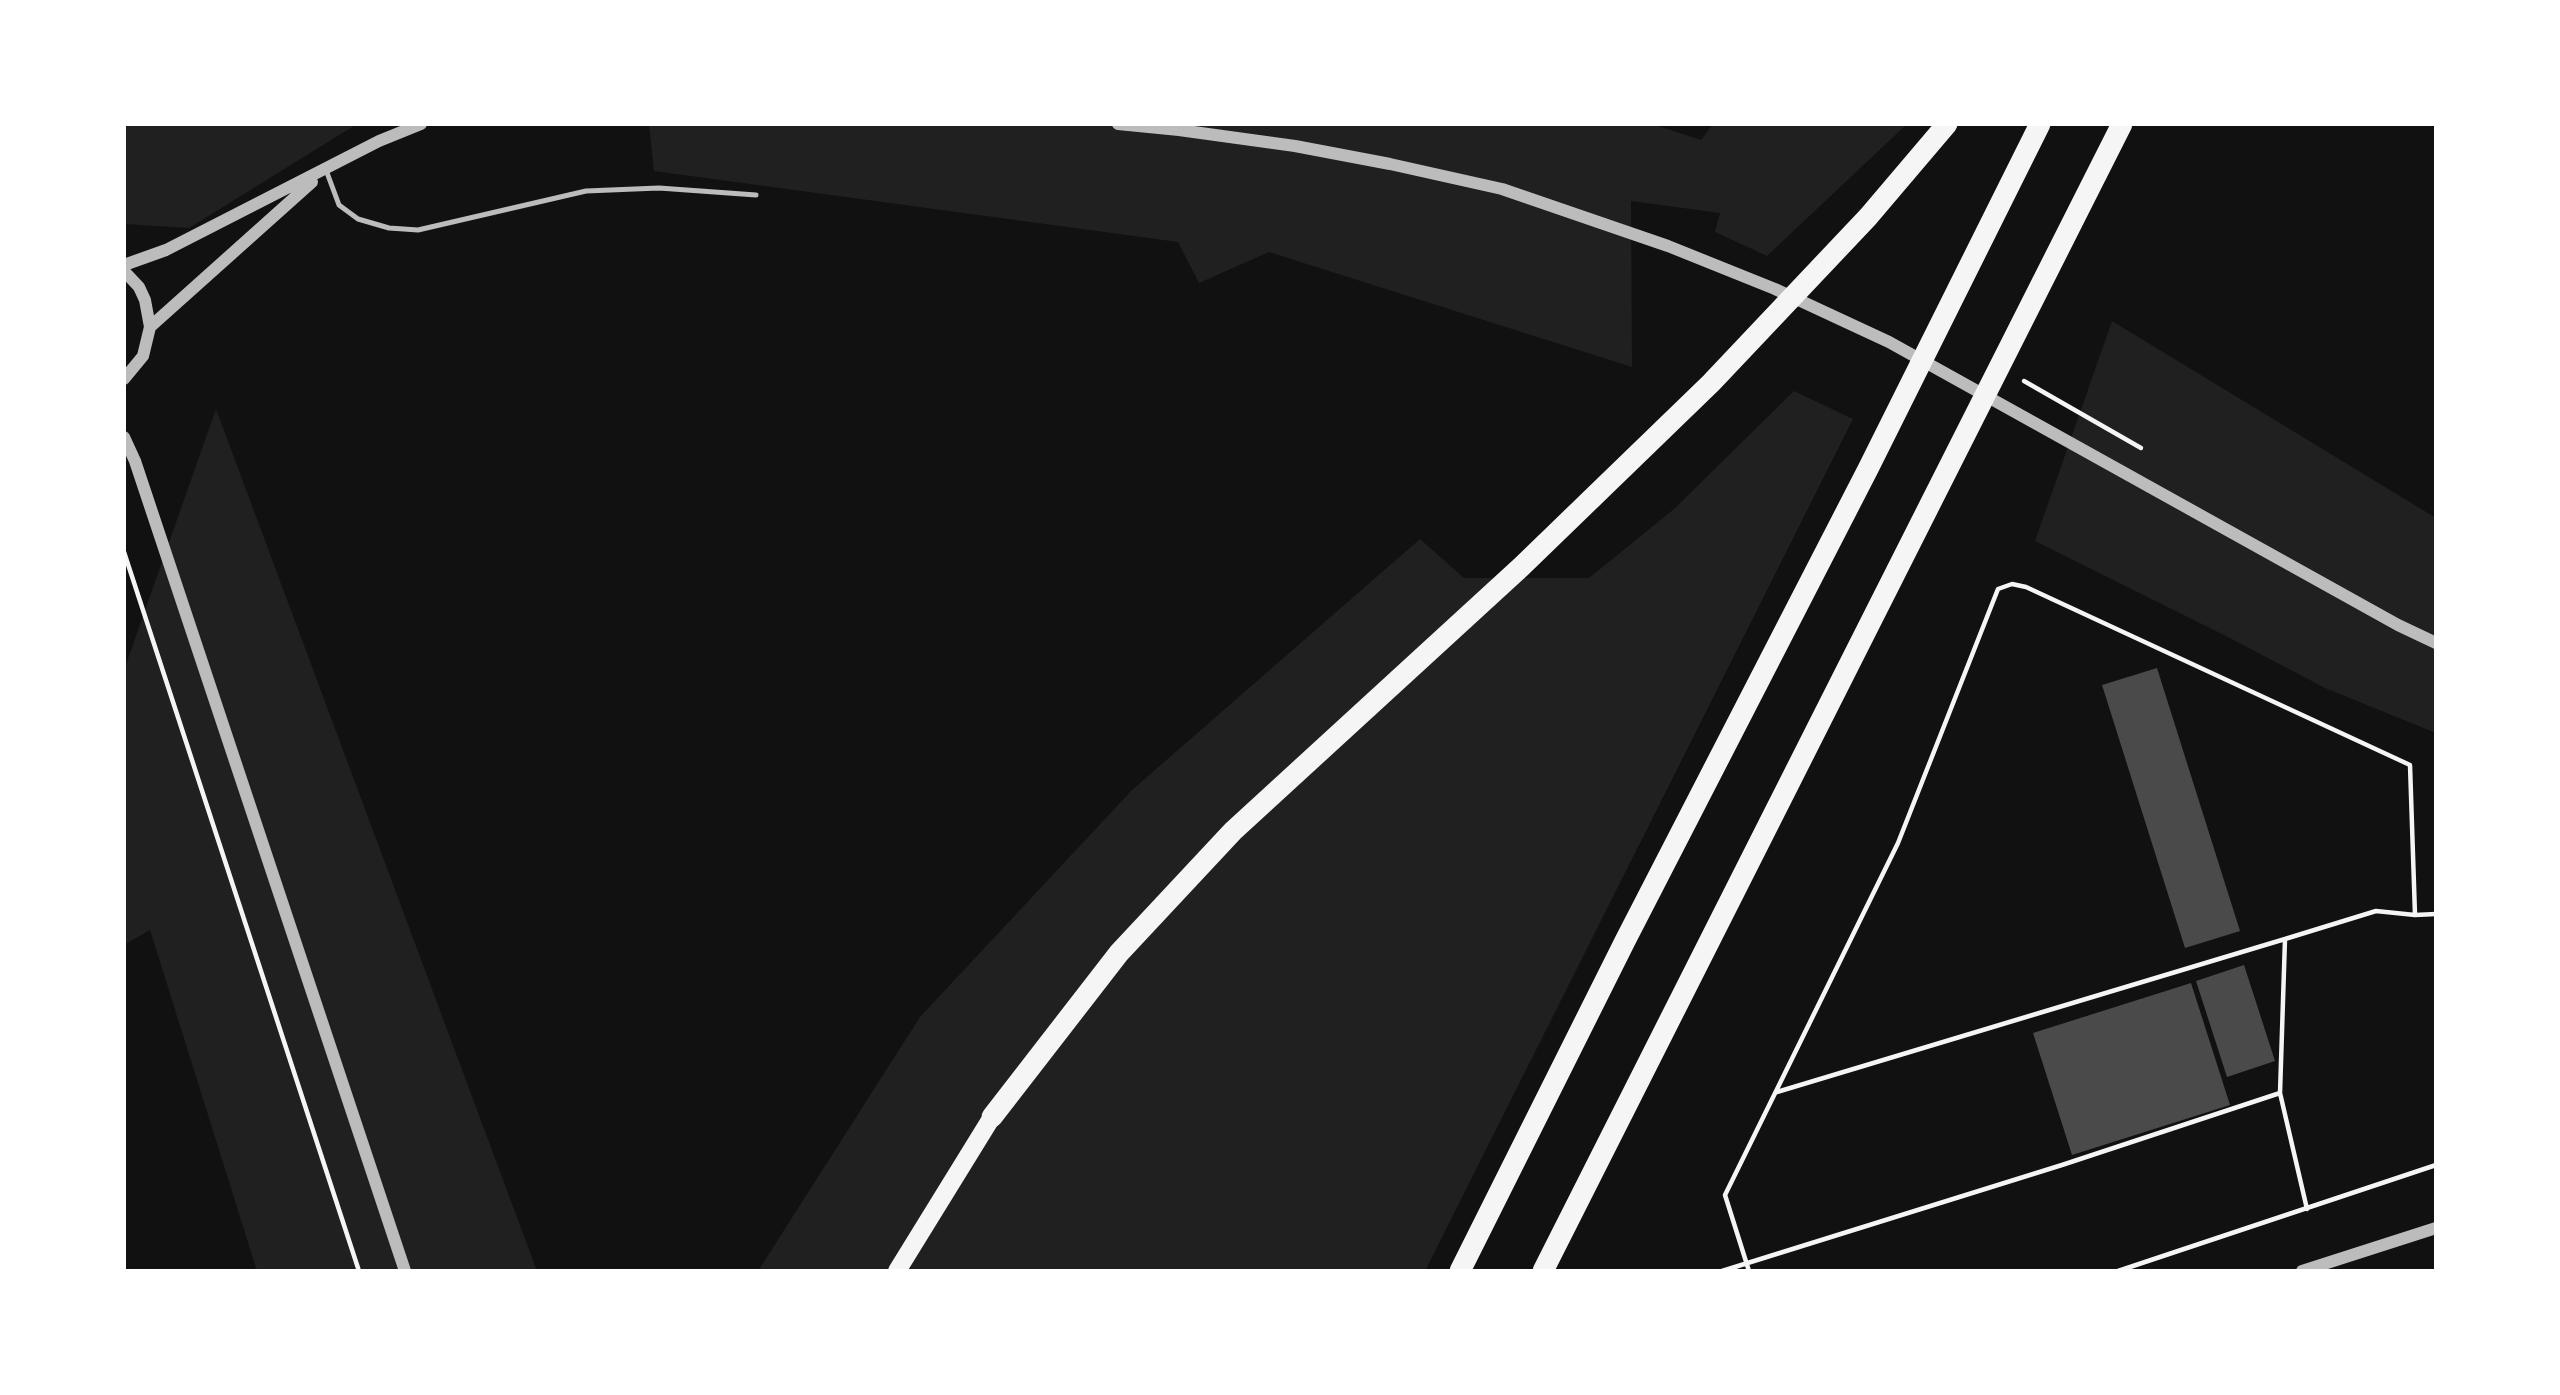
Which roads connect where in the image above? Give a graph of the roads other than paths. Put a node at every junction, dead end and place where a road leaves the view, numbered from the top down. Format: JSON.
{"nodes":[{"id":1,"x":421,"y":124,"type":"edge"},
{"id":2,"x":1118,"y":124,"type":"edge"},
{"id":3,"x":1947,"y":124,"type":"edge"},
{"id":4,"x":2040,"y":124,"type":"edge"},
{"id":5,"x":2122,"y":124,"type":"edge"},
{"id":6,"x":326,"y":170,"type":"junction"},
{"id":7,"x":756,"y":195,"type":"dead end"},
{"id":8,"x":124,"y":265,"type":"edge"},
{"id":9,"x":124,"y":271,"type":"edge"},
{"id":10,"x":150,"y":327,"type":"junction"},
{"id":11,"x":124,"y":379,"type":"edge"},
{"id":12,"x":124,"y":438,"type":"edge"},
{"id":13,"x":2436,"y":643,"type":"edge"},
{"id":14,"x":992,"y":1117,"type":"joint"},
{"id":15,"x":2436,"y":1228,"type":"edge"},
{"id":16,"x":405,"y":1271,"type":"edge"},
{"id":17,"x":897,"y":1271,"type":"edge"},
{"id":18,"x":1460,"y":1271,"type":"edge"},
{"id":19,"x":1543,"y":1271,"type":"edge"},
{"id":20,"x":2302,"y":1271,"type":"edge"}],
"edges":[{"from":1,"to":6,"type":"street"},
{"from":2,"to":13,"type":"street"},
{"from":3,"to":14,"type":"highway"},
{"from":4,"to":18,"type":"highway"},
{"from":5,"to":19,"type":"highway"},
{"from":6,"to":7,"type":"lane"},
{"from":6,"to":8,"type":"street"},
{"from":6,"to":10,"type":"street"},
{"from":9,"to":10,"type":"street"},
{"from":10,"to":11,"type":"street"},
{"from":12,"to":16,"type":"street"},
{"from":14,"to":17,"type":"main road"},
{"from":15,"to":20,"type":"street"}]}
